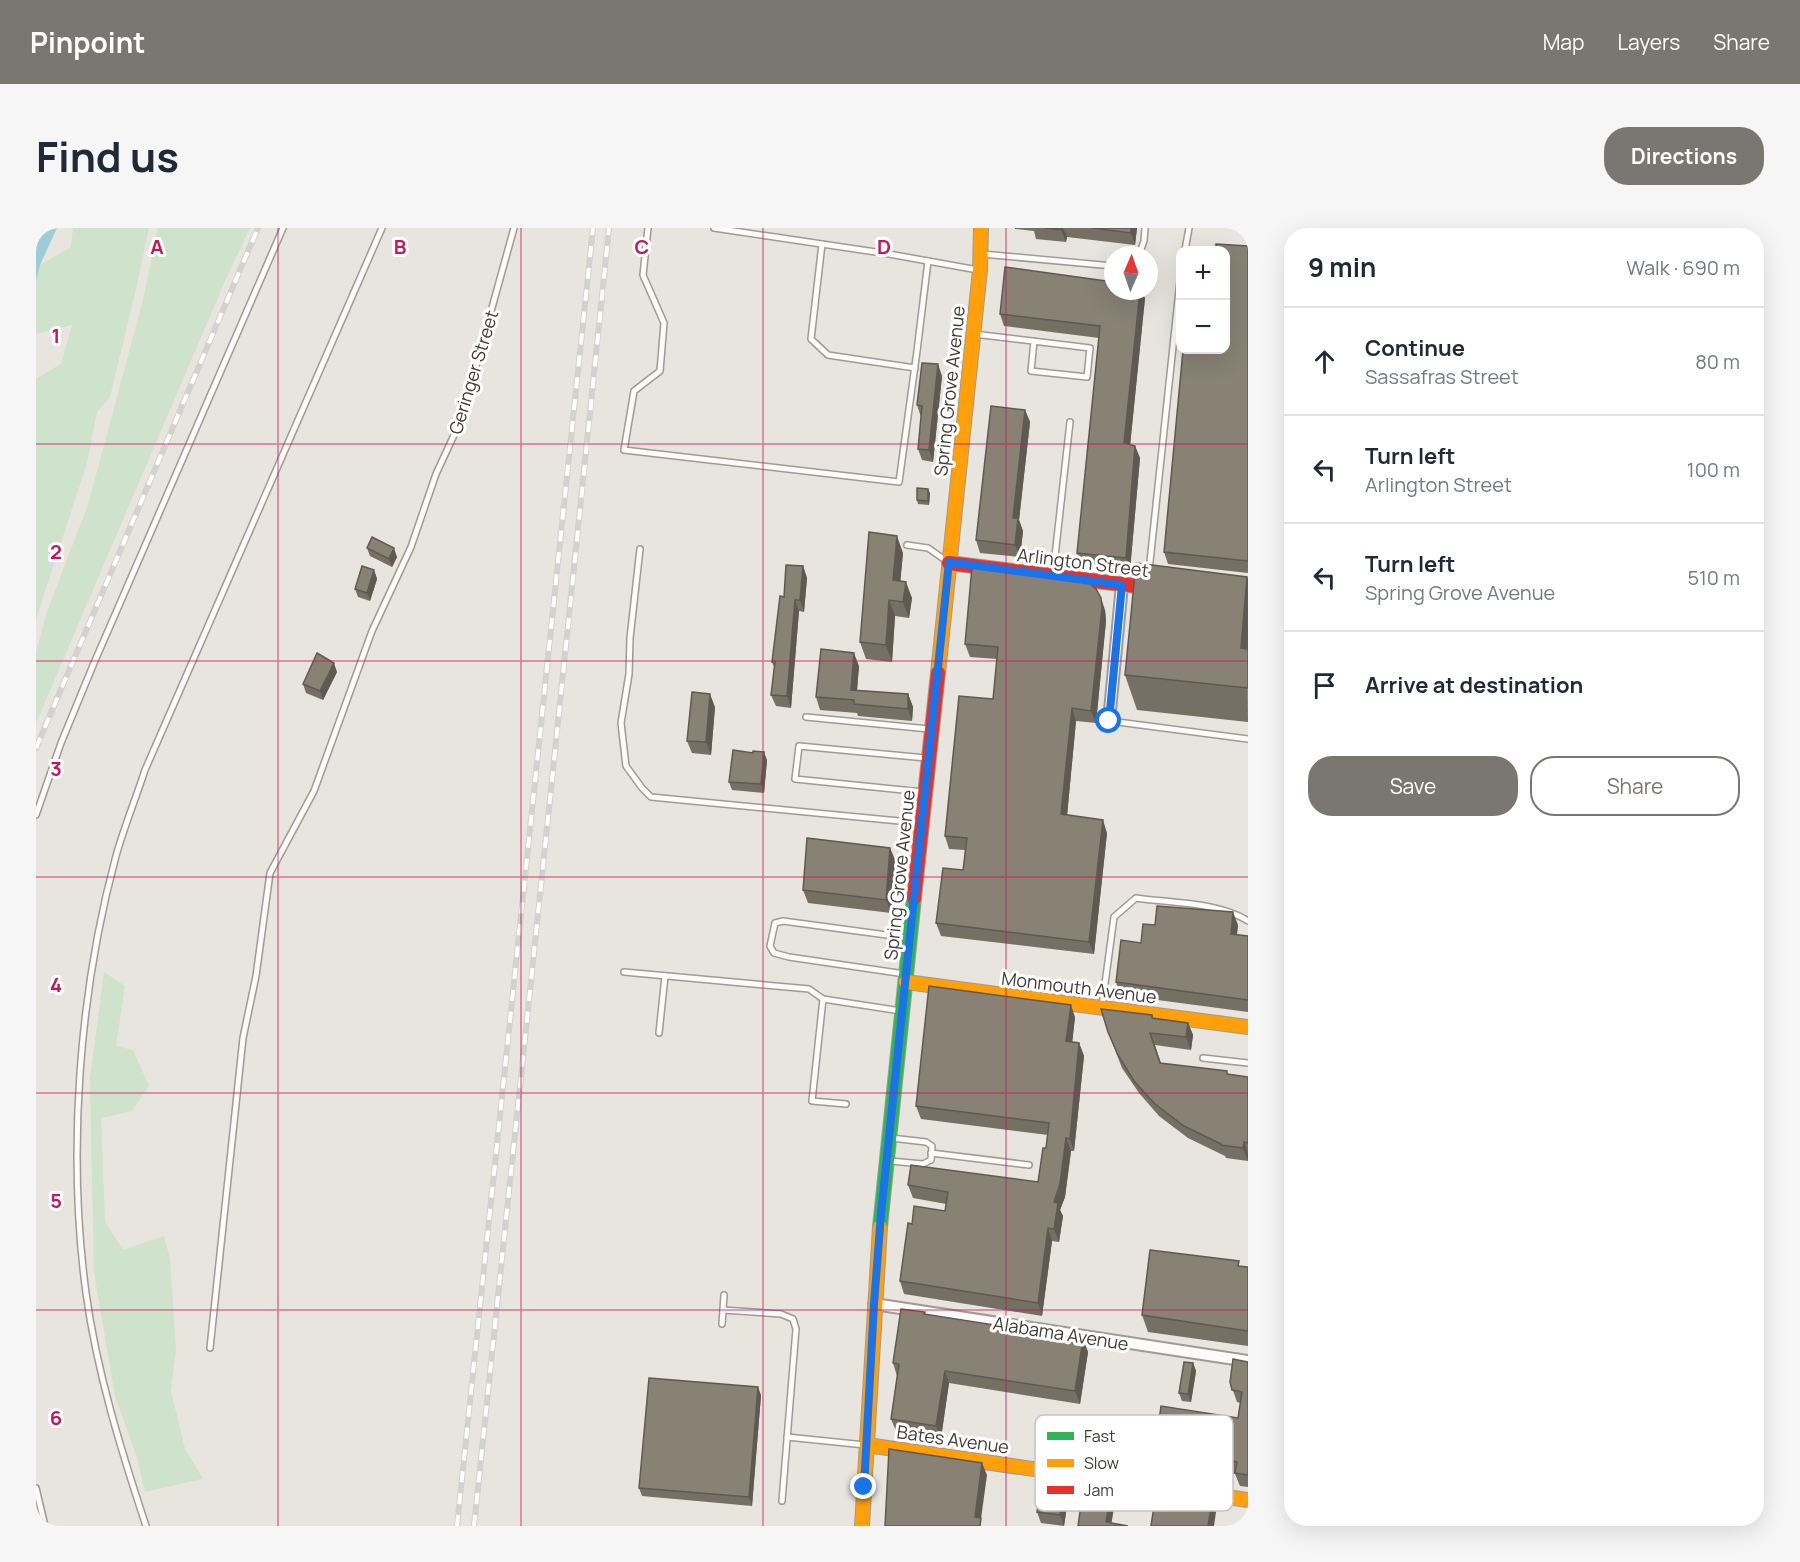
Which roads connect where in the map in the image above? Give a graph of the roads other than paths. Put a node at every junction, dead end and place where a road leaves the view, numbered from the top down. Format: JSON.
{"nodes":[{"id":1,"x":283,"y":228,"type":"edge"},
{"id":2,"x":382,"y":228,"type":"edge"},
{"id":3,"x":514,"y":228,"type":"edge"},
{"id":4,"x":648,"y":228,"type":"edge"},
{"id":5,"x":714,"y":228,"type":"edge"},
{"id":6,"x":981,"y":228,"type":"edge"},
{"id":7,"x":1145,"y":228,"type":"edge"},
{"id":8,"x":1189,"y":228,"type":"edge"},
{"id":9,"x":739,"y":230,"type":"edge"},
{"id":10,"x":822,"y":244,"type":"junction"},
{"id":11,"x":1142,"y":246,"type":"edge"},
{"id":12,"x":1186,"y":246,"type":"edge"},
{"id":13,"x":980,"y":254,"type":"junction"},
{"id":14,"x":928,"y":261,"type":"junction"},
{"id":15,"x":1104,"y":265,"type":"edge"},
{"id":16,"x":980,"y":270,"type":"junction"},
{"id":17,"x":1178,"y":300,"type":"edge"},
{"id":18,"x":972,"y":333,"type":"junction"},
{"id":19,"x":1034,"y":341,"type":"junction"},
{"id":20,"x":915,"y":368,"type":"junction"},
{"id":21,"x":1070,"y":422,"type":"dead end"},
{"id":22,"x":907,"y":545,"type":"dead end"},
{"id":23,"x":640,"y":549,"type":"dead end"},
{"id":24,"x":949,"y":562,"type":"junction"},
{"id":25,"x":1053,"y":576,"type":"junction"},
{"id":26,"x":1122,"y":585,"type":"junction"},
{"id":27,"x":1148,"y":588,"type":"junction"},
{"id":28,"x":1170,"y":591,"type":"edge"},
{"id":29,"x":806,"y":717,"type":"dead end"},
{"id":30,"x":1109,"y":721,"type":"joint"},
{"id":31,"x":931,"y":729,"type":"junction"},
{"id":32,"x":1248,"y":739,"type":"edge"},
{"id":33,"x":928,"y":759,"type":"junction"},
{"id":34,"x":925,"y":792,"type":"junction"},
{"id":35,"x":36,"y":815,"type":"edge"},
{"id":36,"x":922,"y":824,"type":"junction"},
{"id":37,"x":1248,"y":921,"type":"edge"},
{"id":38,"x":910,"y":938,"type":"junction"},
{"id":39,"x":624,"y":972,"type":"dead end"},
{"id":40,"x":665,"y":976,"type":"junction"},
{"id":41,"x":906,"y":979,"type":"junction"},
{"id":42,"x":823,"y":999,"type":"junction"},
{"id":43,"x":1101,"y":1007,"type":"junction"},
{"id":44,"x":903,"y":1011,"type":"junction"},
{"id":45,"x":1248,"y":1027,"type":"edge"},
{"id":46,"x":659,"y":1033,"type":"dead end"},
{"id":47,"x":1203,"y":1058,"type":"dead end"},
{"id":48,"x":1248,"y":1063,"type":"edge"},
{"id":49,"x":846,"y":1104,"type":"dead end"},
{"id":50,"x":889,"y":1138,"type":"junction"},
{"id":51,"x":931,"y":1153,"type":"junction"},
{"id":52,"x":886,"y":1161,"type":"junction"},
{"id":53,"x":1029,"y":1165,"type":"dead end"},
{"id":54,"x":724,"y":1295,"type":"dead end"},
{"id":55,"x":874,"y":1304,"type":"junction"},
{"id":56,"x":723,"y":1310,"type":"junction"},
{"id":57,"x":722,"y":1324,"type":"dead end"},
{"id":58,"x":210,"y":1348,"type":"dead end"},
{"id":59,"x":1248,"y":1361,"type":"edge"},
{"id":60,"x":787,"y":1437,"type":"junction"},
{"id":61,"x":867,"y":1445,"type":"junction"},
{"id":62,"x":1035,"y":1469,"type":"edge"},
{"id":63,"x":36,"y":1488,"type":"edge"},
{"id":64,"x":1233,"y":1498,"type":"edge"},
{"id":65,"x":1248,"y":1500,"type":"edge"},
{"id":66,"x":782,"y":1501,"type":"dead end"},
{"id":67,"x":45,"y":1526,"type":"edge"},
{"id":68,"x":146,"y":1526,"type":"edge"},
{"id":69,"x":862,"y":1526,"type":"edge"}],
"edges":[{"from":1,"to":35,"type":"lane"},
{"from":2,"to":68,"type":"lane"},
{"from":3,"to":58,"type":"lane","name":"Geringer Street"},
{"from":4,"to":20,"type":"lane"},
{"from":5,"to":9,"type":"lane"},
{"from":6,"to":13,"type":"main road","name":"Spring Grove Avenue"},
{"from":7,"to":11,"type":"lane"},
{"from":8,"to":12,"type":"lane"},
{"from":9,"to":10,"type":"lane"},
{"from":10,"to":14,"type":"lane"},
{"from":10,"to":20,"type":"lane"},
{"from":13,"to":15,"type":"lane"},
{"from":13,"to":16,"type":"main road","name":"Spring Grove Avenue"},
{"from":14,"to":16,"type":"lane"},
{"from":14,"to":20,"type":"lane"},
{"from":16,"to":18,"type":"main road","name":"Spring Grove Avenue"},
{"from":17,"to":27,"type":"lane"},
{"from":18,"to":19,"type":"lane"},
{"from":18,"to":24,"type":"main road","name":"Spring Grove Avenue"},
{"from":19,"to":19,"type":"lane"},
{"from":21,"to":25,"type":"lane"},
{"from":22,"to":24,"type":"lane"},
{"from":23,"to":36,"type":"lane"},
{"from":24,"to":25,"type":"main road","name":"Arlington Street"},
{"from":24,"to":31,"type":"main road","name":"Spring Grove Avenue"},
{"from":25,"to":26,"type":"main road","name":"Arlington Street"},
{"from":26,"to":27,"type":"main road","name":"Arlington Street"},
{"from":26,"to":30,"type":"street"},
{"from":27,"to":28,"type":"main road","name":"Arlington Street"},
{"from":29,"to":31,"type":"lane"},
{"from":30,"to":32,"type":"lane"},
{"from":31,"to":33,"type":"main road","name":"Spring Grove Avenue"},
{"from":33,"to":34,"type":"main road","name":"Spring Grove Avenue"},
{"from":33,"to":34,"type":"lane"},
{"from":34,"to":36,"type":"main road","name":"Spring Grove Avenue"},
{"from":36,"to":38,"type":"main road","name":"Spring Grove Avenue"},
{"from":37,"to":43,"type":"lane"},
{"from":38,"to":41,"type":"main road","name":"Spring Grove Avenue"},
{"from":38,"to":41,"type":"lane"},
{"from":39,"to":40,"type":"lane"},
{"from":40,"to":42,"type":"lane"},
{"from":40,"to":46,"type":"lane"},
{"from":41,"to":43,"type":"main road","name":"Monmouth Avenue"},
{"from":41,"to":44,"type":"main road","name":"Spring Grove Avenue"},
{"from":42,"to":44,"type":"lane"},
{"from":42,"to":49,"type":"lane"},
{"from":43,"to":45,"type":"main road","name":"Monmouth Avenue"},
{"from":44,"to":50,"type":"main road","name":"Spring Grove Avenue"},
{"from":47,"to":48,"type":"lane"},
{"from":50,"to":51,"type":"lane"},
{"from":50,"to":52,"type":"main road","name":"Spring Grove Avenue"},
{"from":51,"to":52,"type":"lane"},
{"from":51,"to":53,"type":"lane"},
{"from":52,"to":55,"type":"main road","name":"Spring Grove Avenue"},
{"from":54,"to":56,"type":"lane"},
{"from":55,"to":59,"type":"street","name":"Alabama Avenue"},
{"from":55,"to":61,"type":"main road","name":"Spring Grove Avenue"},
{"from":56,"to":57,"type":"lane"},
{"from":56,"to":60,"type":"lane"},
{"from":60,"to":61,"type":"lane"},
{"from":60,"to":66,"type":"lane"},
{"from":61,"to":62,"type":"main road","name":"Bates Avenue"},
{"from":61,"to":69,"type":"main road","name":"Spring Grove Avenue"},
{"from":63,"to":67,"type":"lane"},
{"from":64,"to":65,"type":"main road","name":"Bates Avenue"}]}
